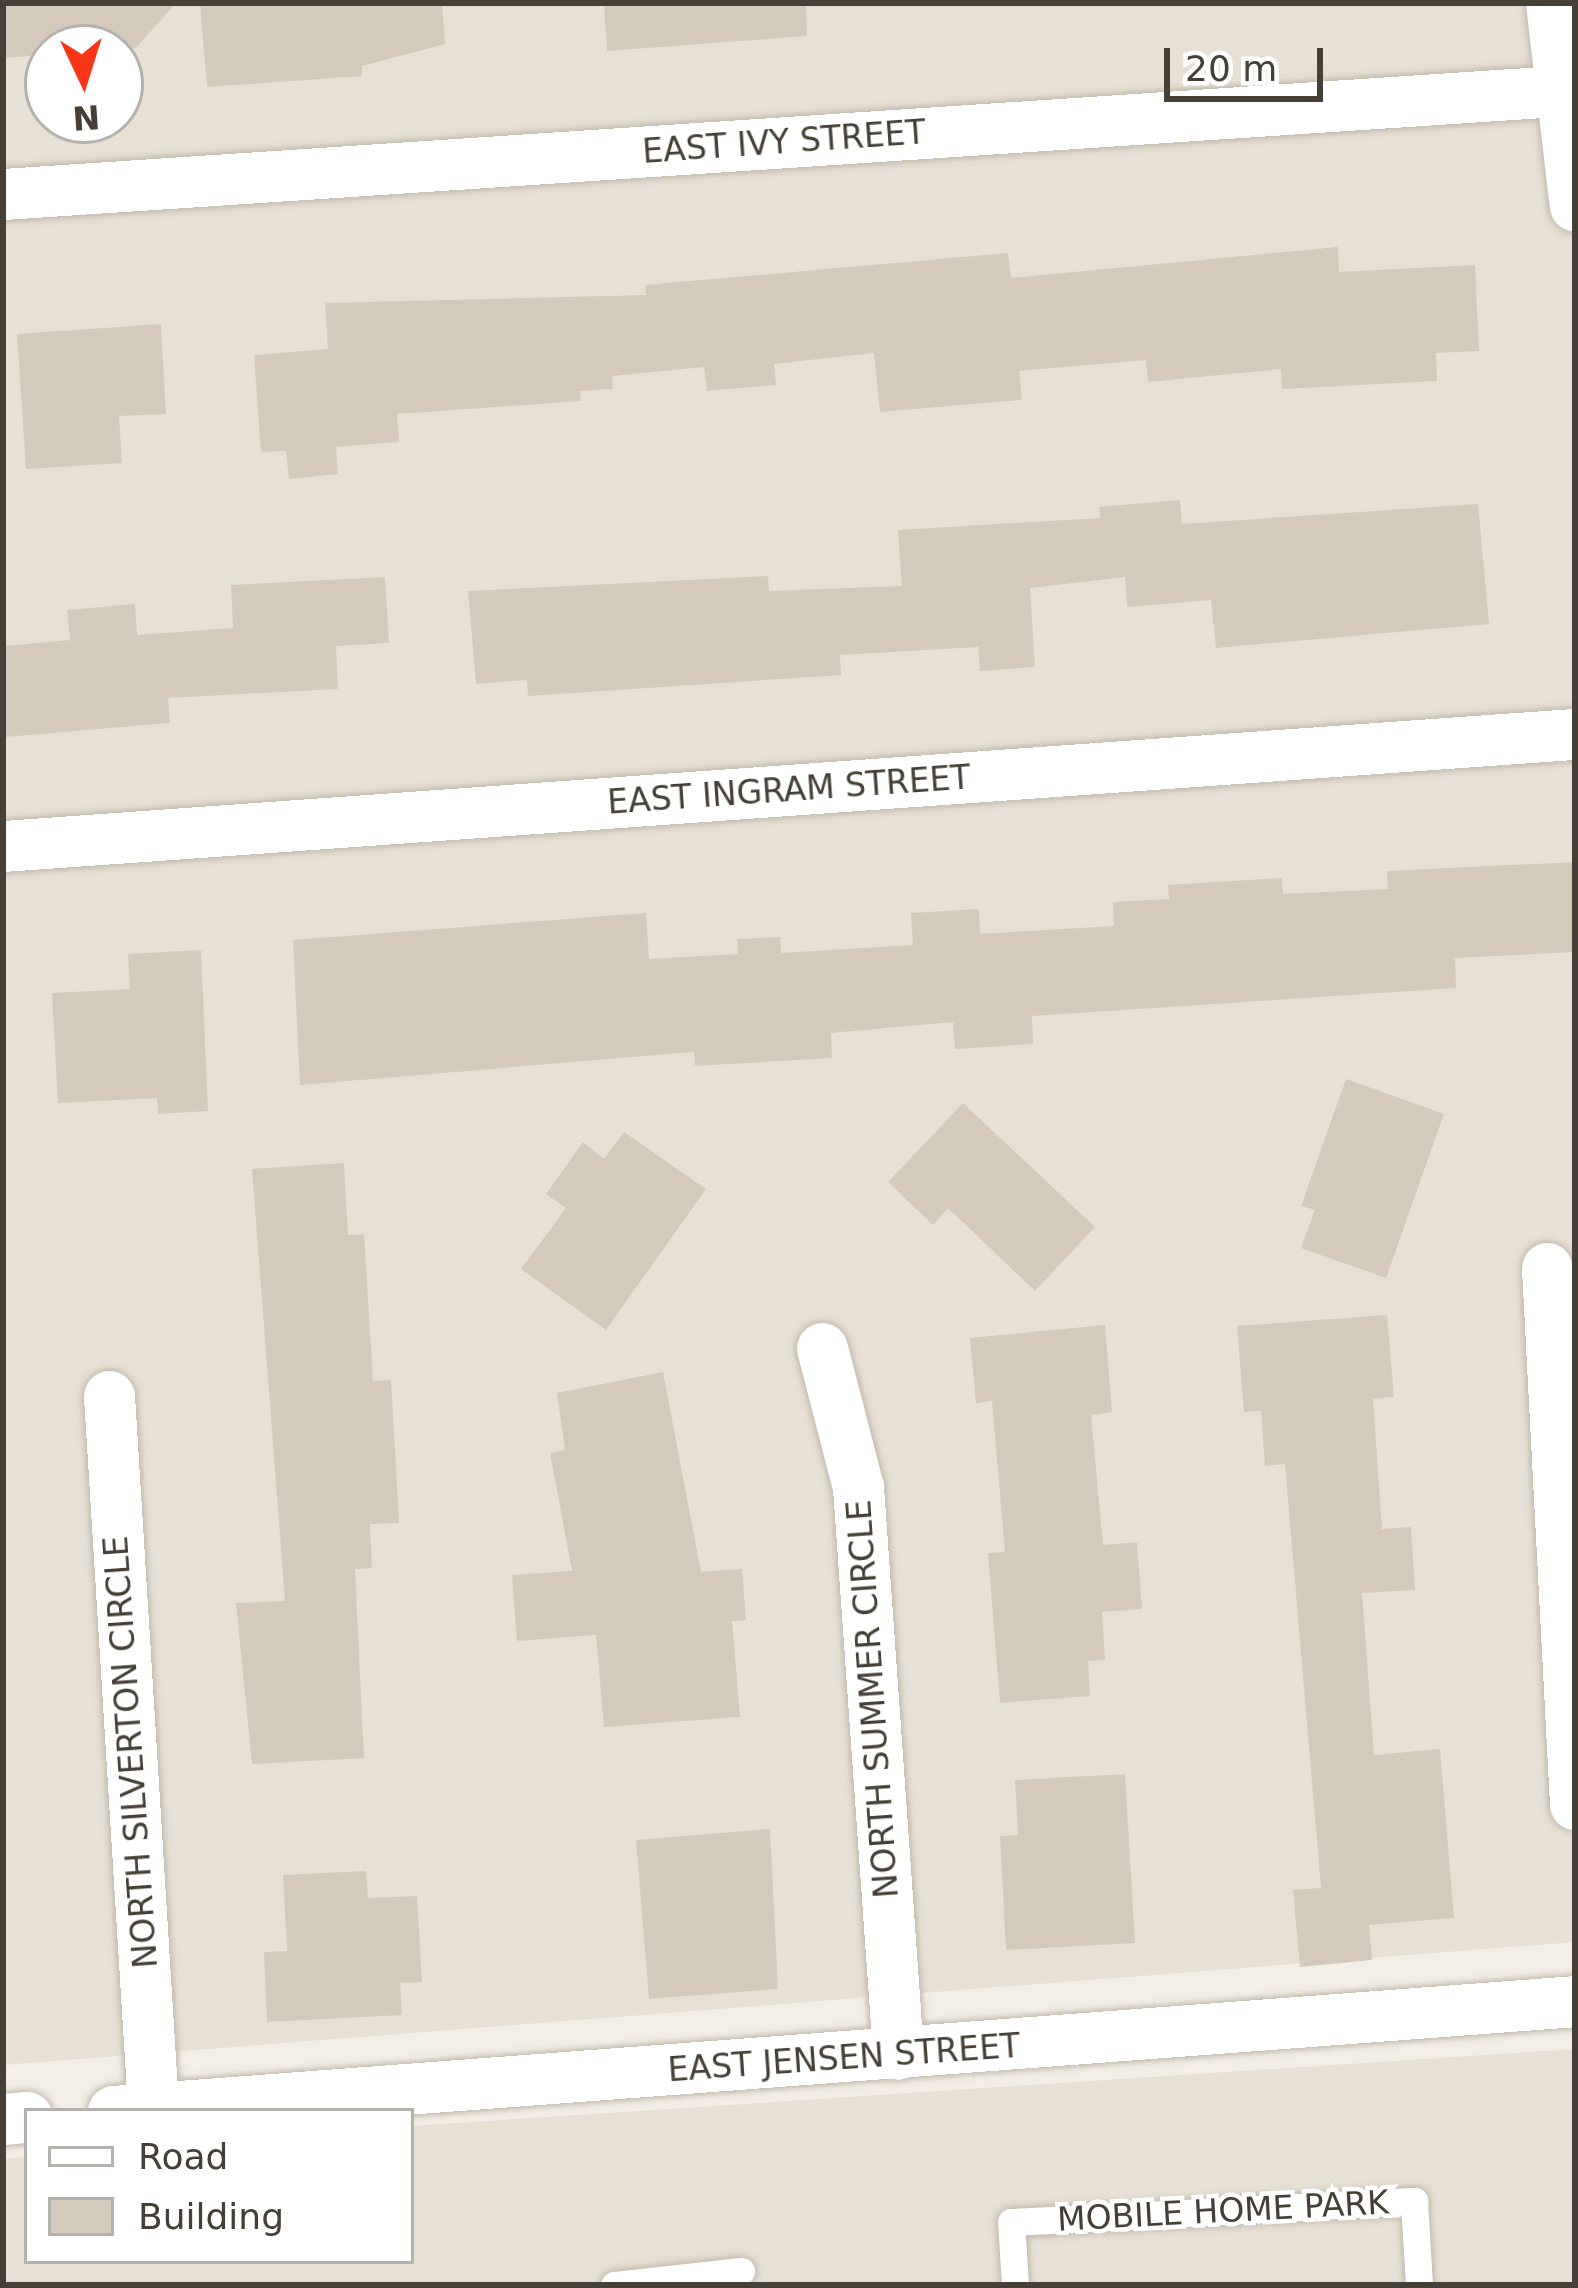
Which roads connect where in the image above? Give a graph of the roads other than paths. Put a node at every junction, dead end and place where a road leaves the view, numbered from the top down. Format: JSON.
{"nodes":[{"id":1,"x":1552,"y":3,"type":"edge"},
{"id":2,"x":1570,"y":90,"type":"edge"},
{"id":3,"x":3,"y":194,"type":"edge"},
{"id":4,"x":1575,"y":206,"type":"edge"},
{"id":5,"x":1575,"y":734,"type":"edge"},
{"id":6,"x":3,"y":846,"type":"edge"},
{"id":7,"x":1547,"y":1268,"type":"dead end"},
{"id":8,"x":822,"y":1348,"type":"dead end"},
{"id":9,"x":109,"y":1396,"type":"dead end"},
{"id":10,"x":1575,"y":1804,"type":"edge"},
{"id":11,"x":1575,"y":2001,"type":"edge"},
{"id":12,"x":898,"y":2054,"type":"junction"},
{"id":13,"x":133,"y":2108,"type":"edge"},
{"id":14,"x":160,"y":2108,"type":"edge"},
{"id":15,"x":741,"y":2271,"type":"dead end"},
{"id":16,"x":614,"y":2285,"type":"edge"},
{"id":17,"x":1015,"y":2285,"type":"edge"},
{"id":18,"x":1419,"y":2285,"type":"edge"}],
"edges":[{"from":1,"to":2,"type":"street"},
{"from":2,"to":3,"type":"street","name":"EAST IVY STREET"},
{"from":2,"to":4,"type":"street"},
{"from":5,"to":6,"type":"street","name":"EAST INGRAM STREET"},
{"from":7,"to":10,"type":"street"},
{"from":8,"to":12,"type":"street","name":"NORTH SUMMER CIRCLE"},
{"from":9,"to":13,"type":"street","name":"NORTH SILVERTON CIRCLE"},
{"from":11,"to":12,"type":"street","name":"EAST JENSEN STREET"},
{"from":12,"to":14,"type":"street","name":"EAST JENSEN STREET"},
{"from":15,"to":16,"type":"lane"},
{"from":17,"to":18,"type":"lane","name":"MOBILE HOME PARK"}]}
